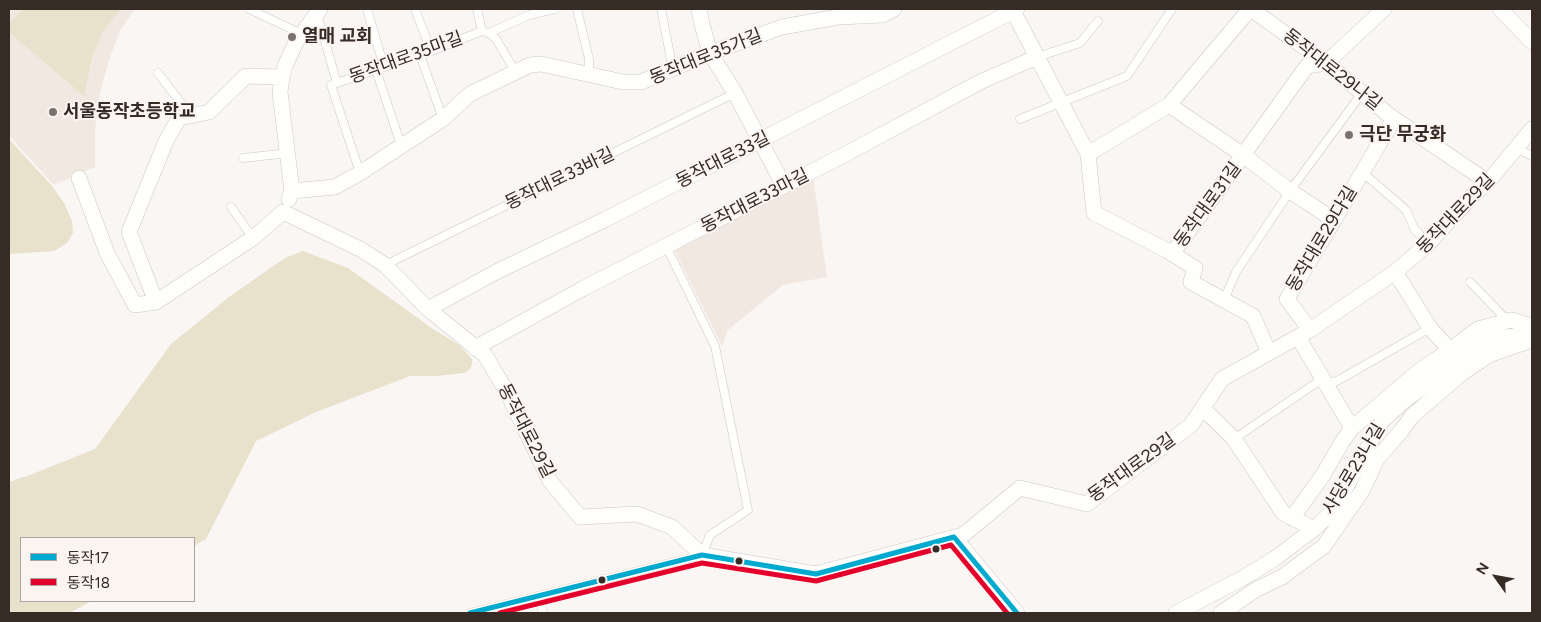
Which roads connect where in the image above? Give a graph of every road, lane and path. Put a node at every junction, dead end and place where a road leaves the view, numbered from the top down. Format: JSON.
{"nodes":[{"id":1,"x":249,"y":9,"type":"edge"},
{"id":2,"x":367,"y":9,"type":"edge"},
{"id":3,"x":415,"y":9,"type":"edge"},
{"id":4,"x":477,"y":9,"type":"edge"},
{"id":5,"x":554,"y":9,"type":"edge"},
{"id":6,"x":577,"y":9,"type":"edge"},
{"id":7,"x":661,"y":9,"type":"edge"},
{"id":8,"x":700,"y":9,"type":"edge"},
{"id":9,"x":894,"y":9,"type":"edge"},
{"id":10,"x":1172,"y":9,"type":"edge"},
{"id":11,"x":1250,"y":9,"type":"edge"},
{"id":12,"x":1384,"y":9,"type":"edge"},
{"id":13,"x":1500,"y":9,"type":"edge"},
{"id":14,"x":1015,"y":10,"type":"edge"},
{"id":15,"x":318,"y":11,"type":"edge"},
{"id":16,"x":1098,"y":22,"type":"dead end"},
{"id":17,"x":486,"y":32,"type":"junction"},
{"id":18,"x":302,"y":34,"type":"junction"},
{"id":19,"x":1532,"y":42,"type":"edge"},
{"id":20,"x":432,"y":51,"type":"junction"},
{"id":21,"x":710,"y":53,"type":"junction"},
{"id":22,"x":420,"y":55,"type":"junction"},
{"id":23,"x":1037,"y":57,"type":"junction"},
{"id":24,"x":1326,"y":63,"type":"junction"},
{"id":25,"x":380,"y":69,"type":"junction"},
{"id":26,"x":673,"y":70,"type":"junction"},
{"id":27,"x":515,"y":71,"type":"junction"},
{"id":28,"x":158,"y":73,"type":"dead end"},
{"id":29,"x":589,"y":73,"type":"junction"},
{"id":30,"x":282,"y":77,"type":"junction"},
{"id":31,"x":334,"y":84,"type":"junction"},
{"id":32,"x":736,"y":93,"type":"junction"},
{"id":33,"x":1362,"y":93,"type":"junction"},
{"id":34,"x":1061,"y":103,"type":"junction"},
{"id":35,"x":1169,"y":105,"type":"junction"},
{"id":36,"x":190,"y":115,"type":"junction"},
{"id":37,"x":443,"y":119,"type":"junction"},
{"id":38,"x":1020,"y":119,"type":"dead end"},
{"id":39,"x":1394,"y":119,"type":"junction"},
{"id":40,"x":1532,"y":128,"type":"edge"},
{"id":41,"x":760,"y":141,"type":"junction"},
{"id":42,"x":401,"y":145,"type":"junction"},
{"id":43,"x":1517,"y":148,"type":"junction"},
{"id":44,"x":289,"y":153,"type":"junction"},
{"id":45,"x":1088,"y":154,"type":"junction"},
{"id":46,"x":1243,"y":155,"type":"junction"},
{"id":47,"x":1532,"y":156,"type":"edge"},
{"id":48,"x":242,"y":158,"type":"dead end"},
{"id":49,"x":1362,"y":172,"type":"junction"},
{"id":50,"x":360,"y":173,"type":"junction"},
{"id":51,"x":79,"y":178,"type":"dead end"},
{"id":52,"x":1488,"y":182,"type":"junction"},
{"id":53,"x":784,"y":186,"type":"junction"},
{"id":54,"x":292,"y":191,"type":"junction"},
{"id":55,"x":1290,"y":191,"type":"junction"},
{"id":56,"x":231,"y":207,"type":"dead end"},
{"id":57,"x":283,"y":212,"type":"junction"},
{"id":58,"x":1334,"y":220,"type":"junction"},
{"id":59,"x":253,"y":238,"type":"junction"},
{"id":60,"x":1430,"y":243,"type":"junction"},
{"id":61,"x":666,"y":246,"type":"junction"},
{"id":62,"x":1172,"y":254,"type":"junction"},
{"id":63,"x":385,"y":265,"type":"junction"},
{"id":64,"x":1395,"y":272,"type":"junction"},
{"id":65,"x":1470,"y":282,"type":"dead end"},
{"id":66,"x":1224,"y":300,"type":"junction"},
{"id":67,"x":156,"y":302,"type":"junction"},
{"id":68,"x":428,"y":309,"type":"junction"},
{"id":69,"x":1511,"y":320,"type":"junction"},
{"id":70,"x":1532,"y":326,"type":"edge"},
{"id":71,"x":1430,"y":328,"type":"junction"},
{"id":72,"x":1304,"y":334,"type":"junction"},
{"id":73,"x":1532,"y":334,"type":"edge"},
{"id":74,"x":1532,"y":340,"type":"edge"},
{"id":75,"x":475,"y":348,"type":"junction"},
{"id":76,"x":1450,"y":350,"type":"junction"},
{"id":77,"x":1269,"y":353,"type":"junction"},
{"id":78,"x":1326,"y":383,"type":"junction"},
{"id":79,"x":1202,"y":409,"type":"junction"},
{"id":80,"x":1352,"y":428,"type":"junction"},
{"id":81,"x":1234,"y":439,"type":"junction"},
{"id":82,"x":1348,"y":483,"type":"junction"},
{"id":83,"x":1362,"y":491,"type":"junction"},
{"id":84,"x":1292,"y":518,"type":"junction"},
{"id":85,"x":1314,"y":529,"type":"junction"},
{"id":86,"x":954,"y":537,"type":"junction"},
{"id":87,"x":702,"y":555,"type":"junction"},
{"id":88,"x":540,"y":597,"type":"junction"},
{"id":89,"x":470,"y":613,"type":"edge"},
{"id":90,"x":543,"y":613,"type":"edge"},
{"id":91,"x":1017,"y":613,"type":"edge"},
{"id":92,"x":1176,"y":613,"type":"edge"},
{"id":93,"x":1221,"y":613,"type":"edge"}],
"edges":[{"from":1,"to":18,"type":"lane"},
{"from":2,"to":25,"type":"lane"},
{"from":3,"to":20,"type":"lane"},
{"from":4,"to":17,"type":"lane"},
{"from":5,"to":17,"type":"lane","name":"동작대로35마길"},
{"from":6,"to":29,"type":"lane"},
{"from":7,"to":26,"type":"lane"},
{"from":8,"to":21,"type":"street"},
{"from":9,"to":21,"type":"street","name":"동작대로35가길"},
{"from":10,"to":34,"type":"lane"},
{"from":11,"to":24,"type":"street","name":"동작대로29나길"},
{"from":11,"to":35,"type":"street"},
{"from":12,"to":24,"type":"street","name":"동작대로31길"},
{"from":13,"to":19,"type":"street"},
{"from":14,"to":23,"type":"street"},
{"from":14,"to":41,"type":"street","name":"동작대로33길"},
{"from":15,"to":18,"type":"street"},
{"from":15,"to":31,"type":"lane"},
{"from":16,"to":23,"type":"lane"},
{"from":17,"to":20,"type":"lane","name":"동작대로35마길"},
{"from":17,"to":27,"type":"lane"},
{"from":18,"to":30,"type":"street"},
{"from":20,"to":22,"type":"lane","name":"동작대로35마길"},
{"from":21,"to":26,"type":"street","name":"동작대로35가길"},
{"from":21,"to":32,"type":"street"},
{"from":22,"to":25,"type":"lane","name":"동작대로35마길"},
{"from":22,"to":37,"type":"lane"},
{"from":23,"to":34,"type":"street"},
{"from":23,"to":53,"type":"street","name":"동작대로33마길"},
{"from":24,"to":33,"type":"street","name":"동작대로29나길"},
{"from":24,"to":46,"type":"street","name":"동작대로31길"},
{"from":25,"to":31,"type":"lane","name":"동작대로35마길"},
{"from":25,"to":42,"type":"lane"},
{"from":26,"to":29,"type":"street","name":"동작대로35가길"},
{"from":27,"to":29,"type":"street","name":"동작대로35가길"},
{"from":27,"to":37,"type":"street","name":"동작대로35가길"},
{"from":28,"to":36,"type":"lane"},
{"from":30,"to":36,"type":"street"},
{"from":30,"to":44,"type":"street"},
{"from":31,"to":50,"type":"lane"},
{"from":32,"to":41,"type":"street"},
{"from":32,"to":63,"type":"lane","name":"동작대로33바길"},
{"from":33,"to":39,"type":"street","name":"동작대로29나길"},
{"from":33,"to":55,"type":"lane"},
{"from":34,"to":38,"type":"lane"},
{"from":34,"to":45,"type":"street"},
{"from":35,"to":45,"type":"street"},
{"from":35,"to":46,"type":"street","name":"동작대로31길"},
{"from":36,"to":67,"type":"street"},
{"from":37,"to":42,"type":"street","name":"동작대로35가길"},
{"from":39,"to":49,"type":"street","name":"동작대로29다길"},
{"from":39,"to":52,"type":"street","name":"동작대로29나길"},
{"from":40,"to":43,"type":"street","name":"동작대로29길"},
{"from":41,"to":53,"type":"street"},
{"from":41,"to":68,"type":"street","name":"동작대로33길"},
{"from":42,"to":50,"type":"street","name":"동작대로35가길"},
{"from":43,"to":47,"type":"lane"},
{"from":43,"to":52,"type":"street","name":"동작대로29길"},
{"from":44,"to":48,"type":"lane"},
{"from":44,"to":54,"type":"street"},
{"from":45,"to":62,"type":"street"},
{"from":46,"to":55,"type":"street","name":"동작대로31길"},
{"from":46,"to":62,"type":"street","name":"동작대로31길"},
{"from":49,"to":58,"type":"street","name":"동작대로29다길"},
{"from":49,"to":60,"type":"lane","name":"동작대로29다길"},
{"from":50,"to":54,"type":"street","name":"동작대로35가길"},
{"from":51,"to":67,"type":"street"},
{"from":52,"to":60,"type":"street","name":"동작대로29길"},
{"from":53,"to":61,"type":"street","name":"동작대로33마길"},
{"from":54,"to":57,"type":"street"},
{"from":55,"to":58,"type":"street","name":"동작대로31길"},
{"from":55,"to":66,"type":"lane"},
{"from":56,"to":59,"type":"lane"},
{"from":57,"to":59,"type":"street"},
{"from":57,"to":63,"type":"street","name":"동작대로29길"},
{"from":58,"to":72,"type":"street","name":"동작대로29다길"},
{"from":59,"to":67,"type":"street"},
{"from":60,"to":64,"type":"street","name":"동작대로29길"},
{"from":61,"to":75,"type":"street","name":"동작대로33마길"},
{"from":61,"to":87,"type":"lane"},
{"from":62,"to":66,"type":"street"},
{"from":63,"to":68,"type":"street","name":"동작대로29길"},
{"from":64,"to":71,"type":"street"},
{"from":64,"to":72,"type":"street","name":"동작대로29길"},
{"from":65,"to":69,"type":"lane"},
{"from":66,"to":77,"type":"street"},
{"from":68,"to":75,"type":"street","name":"동작대로29길"},
{"from":69,"to":70,"type":"street"},
{"from":69,"to":76,"type":"street"},
{"from":71,"to":76,"type":"street"},
{"from":71,"to":78,"type":"lane"},
{"from":72,"to":77,"type":"street","name":"동작대로29길"},
{"from":72,"to":78,"type":"street"},
{"from":73,"to":82,"type":"street","name":"사당로23나길"},
{"from":74,"to":83,"type":"street","name":"사당로23나길"},
{"from":75,"to":87,"type":"street","name":"동작대로29길"},
{"from":76,"to":80,"type":"street"},
{"from":77,"to":79,"type":"street","name":"동작대로29길"},
{"from":78,"to":80,"type":"street"},
{"from":78,"to":81,"type":"lane"},
{"from":79,"to":81,"type":"street"},
{"from":79,"to":86,"type":"street","name":"동작대로29길"},
{"from":80,"to":84,"type":"street"},
{"from":81,"to":84,"type":"street"},
{"from":82,"to":83,"type":"street"},
{"from":82,"to":85,"type":"street","name":"사당로23나길"},
{"from":83,"to":93,"type":"street","name":"사당로23나길"},
{"from":84,"to":85,"type":"street"},
{"from":85,"to":92,"type":"street","name":"사당로23나길"},
{"from":86,"to":87,"type":"street","name":"동작대로29길"},
{"from":86,"to":91,"type":"street"},
{"from":87,"to":88,"type":"lane"},
{"from":88,"to":89,"type":"lane"},
{"from":88,"to":90,"type":"lane"}]}
